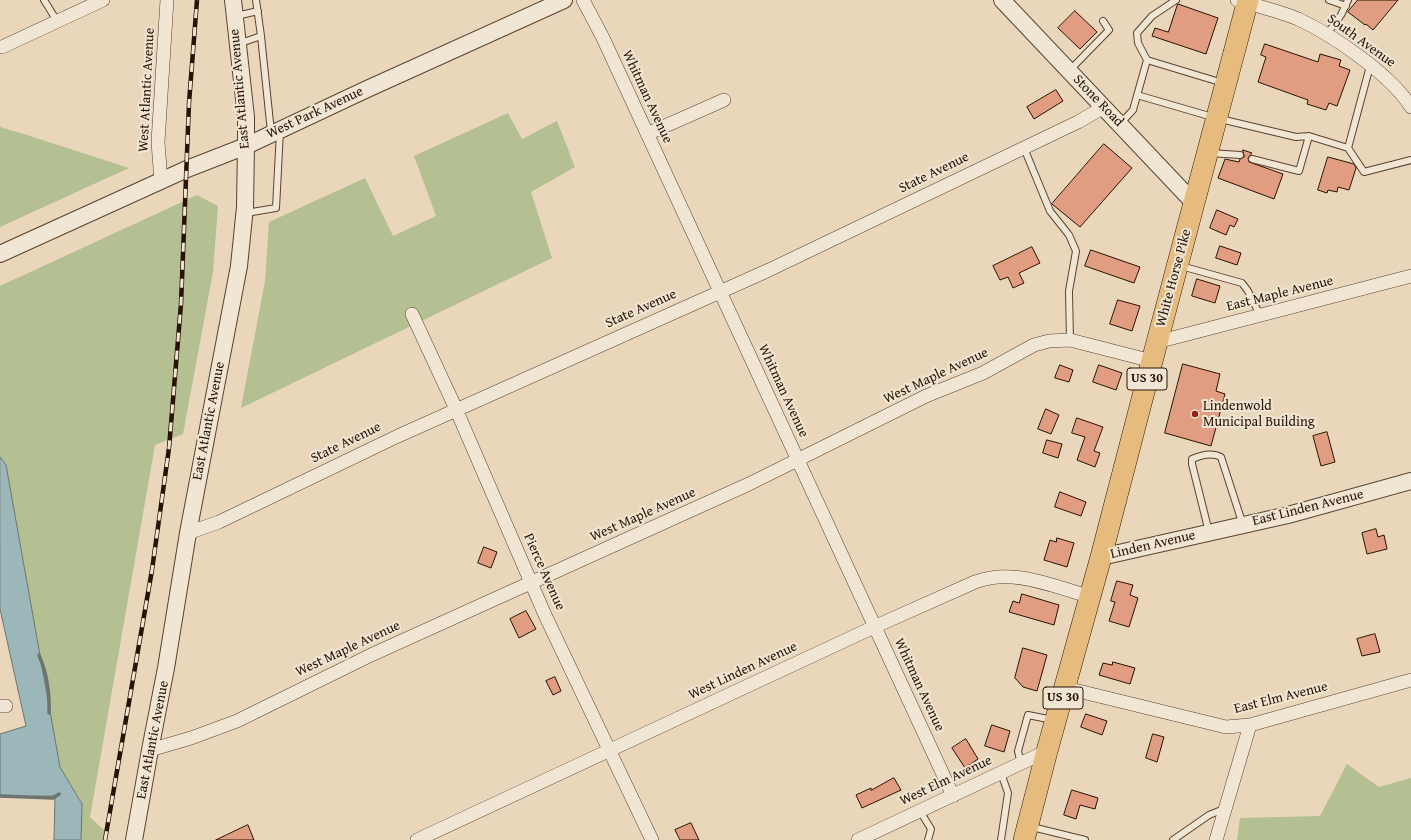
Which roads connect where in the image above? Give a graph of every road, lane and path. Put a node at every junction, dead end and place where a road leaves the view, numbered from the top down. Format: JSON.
{"nodes":[{"id":1,"x":44,"y":0,"type":"edge"},
{"id":2,"x":103,"y":0,"type":"edge"},
{"id":3,"x":167,"y":0,"type":"edge"},
{"id":4,"x":233,"y":0,"type":"edge"},
{"id":5,"x":256,"y":0,"type":"edge"},
{"id":6,"x":564,"y":0,"type":"edge"},
{"id":7,"x":583,"y":0,"type":"edge"},
{"id":8,"x":1002,"y":0,"type":"edge"},
{"id":9,"x":1176,"y":0,"type":"edge"},
{"id":10,"x":1329,"y":0,"type":"edge"},
{"id":11,"x":1244,"y":1,"type":"edge"},
{"id":12,"x":1347,"y":3,"type":"edge"},
{"id":13,"x":258,"y":11,"type":"junction"},
{"id":14,"x":234,"y":16,"type":"junction"},
{"id":15,"x":57,"y":21,"type":"junction"},
{"id":16,"x":1103,"y":21,"type":"dead end"},
{"id":17,"x":1327,"y":34,"type":"junction"},
{"id":18,"x":261,"y":36,"type":"junction"},
{"id":19,"x":238,"y":45,"type":"junction"},
{"id":20,"x":2,"y":47,"type":"dead end"},
{"id":21,"x":1147,"y":60,"type":"junction"},
{"id":22,"x":1370,"y":66,"type":"junction"},
{"id":23,"x":1069,"y":71,"type":"junction"},
{"id":24,"x":1226,"y":83,"type":"junction"},
{"id":25,"x":1137,"y":95,"type":"junction"},
{"id":26,"x":1409,"y":97,"type":"edge"},
{"id":27,"x":724,"y":100,"type":"dead end"},
{"id":28,"x":1104,"y":107,"type":"junction"},
{"id":29,"x":1216,"y":118,"type":"junction"},
{"id":30,"x":1120,"y":124,"type":"junction"},
{"id":31,"x":275,"y":132,"type":"junction"},
{"id":32,"x":647,"y":134,"type":"junction"},
{"id":33,"x":1309,"y":136,"type":"junction"},
{"id":34,"x":246,"y":146,"type":"junction"},
{"id":35,"x":1024,"y":148,"type":"junction"},
{"id":36,"x":1348,"y":148,"type":"junction"},
{"id":37,"x":1207,"y":152,"type":"junction"},
{"id":38,"x":1240,"y":155,"type":"dead end"},
{"id":39,"x":1252,"y":159,"type":"dead end"},
{"id":40,"x":1411,"y":160,"type":"edge"},
{"id":41,"x":161,"y":181,"type":"junction"},
{"id":42,"x":1194,"y":202,"type":"junction"},
{"id":43,"x":244,"y":213,"type":"junction"},
{"id":44,"x":0,"y":254,"type":"edge"},
{"id":45,"x":1178,"y":265,"type":"junction"},
{"id":46,"x":1411,"y":276,"type":"edge"},
{"id":47,"x":719,"y":292,"type":"junction"},
{"id":48,"x":412,"y":314,"type":"dead end"},
{"id":49,"x":1260,"y":316,"type":"junction"},
{"id":50,"x":1070,"y":340,"type":"junction"},
{"id":51,"x":1154,"y":351,"type":"junction"},
{"id":52,"x":456,"y":409,"type":"junction"},
{"id":53,"x":797,"y":460,"type":"junction"},
{"id":54,"x":1411,"y":481,"type":"edge"},
{"id":55,"x":1242,"y":525,"type":"junction"},
{"id":56,"x":188,"y":533,"type":"junction"},
{"id":57,"x":1207,"y":533,"type":"junction"},
{"id":58,"x":1101,"y":557,"type":"junction"},
{"id":59,"x":531,"y":584,"type":"junction"},
{"id":60,"x":1091,"y":597,"type":"junction"},
{"id":61,"x":874,"y":627,"type":"junction"},
{"id":62,"x":1411,"y":680,"type":"edge"},
{"id":63,"x":1066,"y":688,"type":"junction"},
{"id":64,"x":1056,"y":721,"type":"junction"},
{"id":65,"x":1250,"y":725,"type":"junction"},
{"id":66,"x":150,"y":750,"type":"junction"},
{"id":67,"x":610,"y":751,"type":"junction"},
{"id":68,"x":1047,"y":751,"type":"junction"},
{"id":69,"x":1021,"y":764,"type":"junction"},
{"id":70,"x":1000,"y":773,"type":"junction"},
{"id":71,"x":952,"y":796,"type":"junction"},
{"id":72,"x":1226,"y":808,"type":"junction"},
{"id":73,"x":920,"y":811,"type":"junction"},
{"id":74,"x":1026,"y":833,"type":"edge"},
{"id":75,"x":134,"y":840,"type":"edge"},
{"id":76,"x":417,"y":840,"type":"edge"},
{"id":77,"x":652,"y":840,"type":"edge"},
{"id":78,"x":858,"y":840,"type":"edge"},
{"id":79,"x":928,"y":840,"type":"edge"},
{"id":80,"x":1001,"y":840,"type":"edge"},
{"id":81,"x":1085,"y":840,"type":"edge"},
{"id":82,"x":1172,"y":840,"type":"edge"},
{"id":83,"x":1216,"y":840,"type":"edge"}],
"edges":[{"from":1,"to":15,"type":"lane"},
{"from":2,"to":15,"type":"street"},
{"from":3,"to":41,"type":"street","name":"West Atlantic Avenue"},
{"from":4,"to":14,"type":"street","name":"East Atlantic Avenue"},
{"from":5,"to":13,"type":"lane"},
{"from":6,"to":31,"type":"street","name":"West Park Avenue"},
{"from":7,"to":32,"type":"street","name":"Whitman Avenue"},
{"from":8,"to":23,"type":"street","name":"Stone Road"},
{"from":9,"to":21,"type":"lane"},
{"from":10,"to":12,"type":"lane"},
{"from":11,"to":17,"type":"street","name":"South Avenue"},
{"from":11,"to":24,"type":"highway","name":"White Horse Pike","number":"US 30"},
{"from":12,"to":17,"type":"lane"},
{"from":13,"to":14,"type":"lane"},
{"from":13,"to":18,"type":"lane"},
{"from":14,"to":19,"type":"street","name":"East Atlantic Avenue"},
{"from":15,"to":20,"type":"street"},
{"from":16,"to":23,"type":"lane"},
{"from":17,"to":22,"type":"street","name":"South Avenue"},
{"from":18,"to":19,"type":"lane"},
{"from":18,"to":31,"type":"lane"},
{"from":19,"to":34,"type":"street","name":"East Atlantic Avenue"},
{"from":21,"to":24,"type":"lane"},
{"from":21,"to":25,"type":"lane"},
{"from":22,"to":26,"type":"street","name":"South Avenue"},
{"from":22,"to":36,"type":"lane"},
{"from":23,"to":28,"type":"street","name":"Stone Road"},
{"from":24,"to":29,"type":"highway","name":"White Horse Pike","number":"US 30"},
{"from":25,"to":29,"type":"lane"},
{"from":25,"to":30,"type":"lane"},
{"from":27,"to":32,"type":"street"},
{"from":28,"to":30,"type":"street","name":"Stone Road"},
{"from":28,"to":35,"type":"street","name":"State Avenue"},
{"from":29,"to":33,"type":"lane"},
{"from":29,"to":37,"type":"highway","name":"White Horse Pike","number":"US 30"},
{"from":30,"to":42,"type":"street","name":"Stone Road"},
{"from":31,"to":34,"type":"street","name":"West Park Avenue"},
{"from":31,"to":43,"type":"lane"},
{"from":32,"to":47,"type":"street","name":"Whitman Avenue"},
{"from":33,"to":36,"type":"lane"},
{"from":33,"to":39,"type":"lane"},
{"from":34,"to":41,"type":"street","name":"West Park Avenue"},
{"from":34,"to":43,"type":"street","name":"East Atlantic Avenue"},
{"from":35,"to":47,"type":"street","name":"State Avenue"},
{"from":35,"to":50,"type":"lane"},
{"from":36,"to":40,"type":"lane"},
{"from":37,"to":38,"type":"lane"},
{"from":37,"to":42,"type":"highway","name":"White Horse Pike","number":"US 30"},
{"from":41,"to":44,"type":"street","name":"West Park Avenue"},
{"from":42,"to":45,"type":"highway","name":"White Horse Pike","number":"US 30"},
{"from":43,"to":56,"type":"street","name":"East Atlantic Avenue"},
{"from":45,"to":49,"type":"lane"},
{"from":45,"to":51,"type":"highway","name":"White Horse Pike","number":"US 30"},
{"from":46,"to":49,"type":"street","name":"East Maple Avenue"},
{"from":47,"to":52,"type":"street","name":"State Avenue"},
{"from":47,"to":53,"type":"street","name":"Whitman Avenue"},
{"from":48,"to":52,"type":"street","name":"Pierce Avenue"},
{"from":49,"to":51,"type":"street","name":"East Maple Avenue"},
{"from":50,"to":51,"type":"street","name":"West Maple Avenue"},
{"from":50,"to":53,"type":"street","name":"West Maple Avenue"},
{"from":51,"to":58,"type":"highway","name":"White Horse Pike","number":"US 30"},
{"from":52,"to":56,"type":"street","name":"State Avenue"},
{"from":52,"to":59,"type":"street","name":"Pierce Avenue"},
{"from":53,"to":59,"type":"street","name":"West Maple Avenue"},
{"from":53,"to":61,"type":"street","name":"Whitman Avenue"},
{"from":54,"to":55,"type":"street","name":"East Linden Avenue"},
{"from":55,"to":57,"type":"street","name":"East Linden Avenue"},
{"from":55,"to":57,"type":"lane"},
{"from":56,"to":66,"type":"street","name":"East Atlantic Avenue"},
{"from":57,"to":58,"type":"street","name":"Linden Avenue"},
{"from":58,"to":60,"type":"highway","number":"US 30"},
{"from":59,"to":66,"type":"street","name":"West Maple Avenue"},
{"from":59,"to":67,"type":"street","name":"Pierce Avenue"},
{"from":60,"to":61,"type":"street","name":"West Linden Avenue"},
{"from":60,"to":63,"type":"highway","number":"US 30"},
{"from":61,"to":67,"type":"street","name":"West Linden Avenue"},
{"from":61,"to":71,"type":"street","name":"Whitman Avenue"},
{"from":62,"to":65,"type":"street","name":"East Elm Avenue"},
{"from":63,"to":64,"type":"highway","number":"US 30"},
{"from":63,"to":65,"type":"street","name":"East Elm Avenue"},
{"from":64,"to":68,"type":"highway","number":"US 30"},
{"from":64,"to":69,"type":"lane"},
{"from":65,"to":72,"type":"street"},
{"from":66,"to":75,"type":"street","name":"East Atlantic Avenue"},
{"from":67,"to":76,"type":"street","name":"West Linden Avenue"},
{"from":67,"to":77,"type":"street","name":"Pierce Avenue"},
{"from":68,"to":69,"type":"street","name":"West Elm Avenue"},
{"from":68,"to":74,"type":"highway","number":"US 30"},
{"from":69,"to":70,"type":"street","name":"West Elm Avenue"},
{"from":70,"to":71,"type":"street","name":"West Elm Avenue"},
{"from":70,"to":80,"type":"lane"},
{"from":71,"to":73,"type":"street","name":"West Elm Avenue"},
{"from":72,"to":82,"type":"lane"},
{"from":72,"to":83,"type":"street"},
{"from":73,"to":78,"type":"street","name":"West Elm Avenue"},
{"from":73,"to":79,"type":"lane"},
{"from":74,"to":81,"type":"lane"}]}
